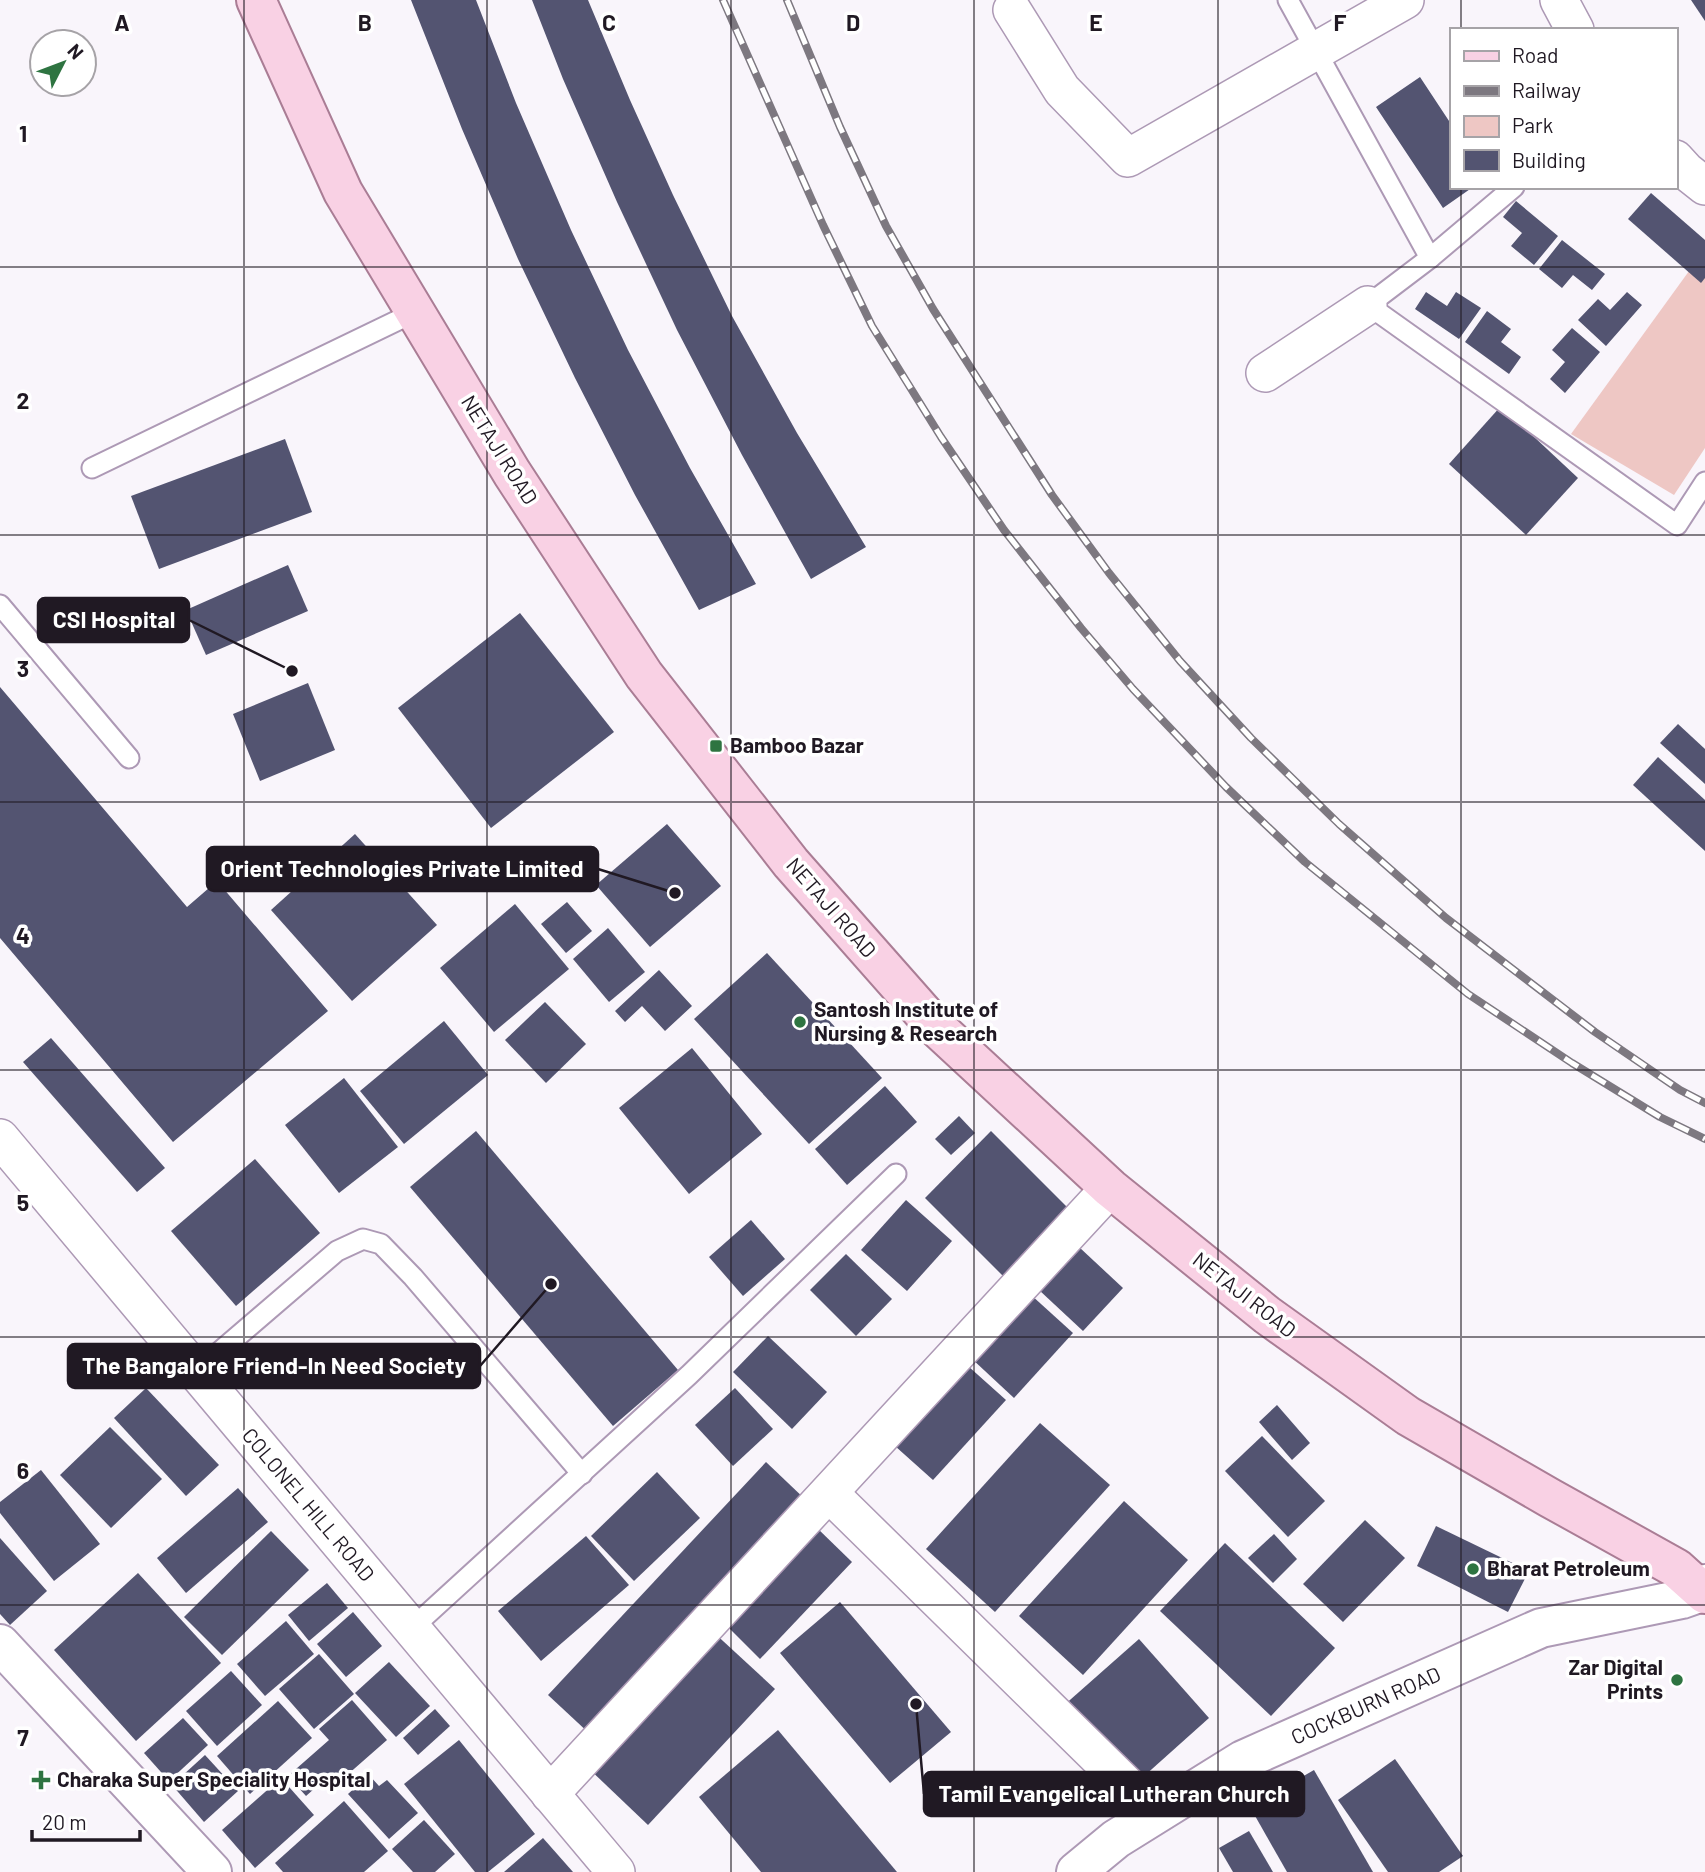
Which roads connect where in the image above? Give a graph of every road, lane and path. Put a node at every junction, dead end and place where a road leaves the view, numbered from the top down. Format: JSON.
{"nodes":[{"id":1,"x":256,"y":0,"type":"edge"},
{"id":2,"x":1288,"y":0,"type":"edge"},
{"id":3,"x":1405,"y":0,"type":"edge"},
{"id":4,"x":1559,"y":0,"type":"edge"},
{"id":5,"x":1018,"y":3,"type":"edge"},
{"id":6,"x":1574,"y":28,"type":"edge"},
{"id":7,"x":1316,"y":51,"type":"junction"},
{"id":8,"x":1677,"y":161,"type":"edge"},
{"id":9,"x":1705,"y":186,"type":"edge"},
{"id":10,"x":1512,"y":189,"type":"edge"},
{"id":11,"x":1430,"y":258,"type":"junction"},
{"id":12,"x":1368,"y":305,"type":"junction"},
{"id":13,"x":415,"y":312,"type":"junction"},
{"id":14,"x":1265,"y":373,"type":"dead end"},
{"id":15,"x":92,"y":468,"type":"dead end"},
{"id":16,"x":1705,"y":482,"type":"edge"},
{"id":17,"x":0,"y":605,"type":"edge"},
{"id":18,"x":129,"y":758,"type":"dead end"},
{"id":19,"x":0,"y":1138,"type":"edge"},
{"id":20,"x":896,"y":1174,"type":"dead end"},
{"id":21,"x":1110,"y":1188,"type":"junction"},
{"id":22,"x":196,"y":1372,"type":"junction"},
{"id":23,"x":582,"y":1474,"type":"junction"},
{"id":24,"x":829,"y":1493,"type":"junction"},
{"id":25,"x":1696,"y":1582,"type":"edge"},
{"id":26,"x":411,"y":1629,"type":"junction"},
{"id":27,"x":0,"y":1644,"type":"edge"},
{"id":28,"x":550,"y":1794,"type":"junction"},
{"id":29,"x":1156,"y":1814,"type":"junction"},
{"id":30,"x":212,"y":1872,"type":"edge"},
{"id":31,"x":616,"y":1872,"type":"edge"},
{"id":32,"x":1076,"y":1872,"type":"edge"}],
"edges":[{"from":1,"to":13,"type":"main road","name":"NETAJI ROAD"},
{"from":2,"to":7,"type":"lane"},
{"from":3,"to":7,"type":"street"},
{"from":4,"to":6,"type":"street"},
{"from":5,"to":7,"type":"street"},
{"from":7,"to":11,"type":"lane"},
{"from":8,"to":9,"type":"street"},
{"from":10,"to":11,"type":"lane"},
{"from":11,"to":12,"type":"lane"},
{"from":12,"to":14,"type":"street"},
{"from":12,"to":16,"type":"lane"},
{"from":13,"to":15,"type":"lane"},
{"from":13,"to":21,"type":"main road","name":"NETAJI ROAD"},
{"from":17,"to":18,"type":"lane"},
{"from":19,"to":22,"type":"street","name":"COLONEL HILL ROAD"},
{"from":20,"to":23,"type":"lane"},
{"from":21,"to":24,"type":"street"},
{"from":21,"to":25,"type":"main road","name":"NETAJI ROAD"},
{"from":22,"to":23,"type":"lane"},
{"from":22,"to":26,"type":"street","name":"COLONEL HILL ROAD"},
{"from":23,"to":26,"type":"lane"},
{"from":24,"to":28,"type":"street"},
{"from":24,"to":29,"type":"street"},
{"from":25,"to":29,"type":"street","name":"COCKBURN ROAD"},
{"from":26,"to":28,"type":"street","name":"COLONEL HILL ROAD"},
{"from":27,"to":30,"type":"street"},
{"from":28,"to":31,"type":"street","name":"COLONEL HILL ROAD"},
{"from":29,"to":32,"type":"street","name":"COCKBURN ROAD"}]}
